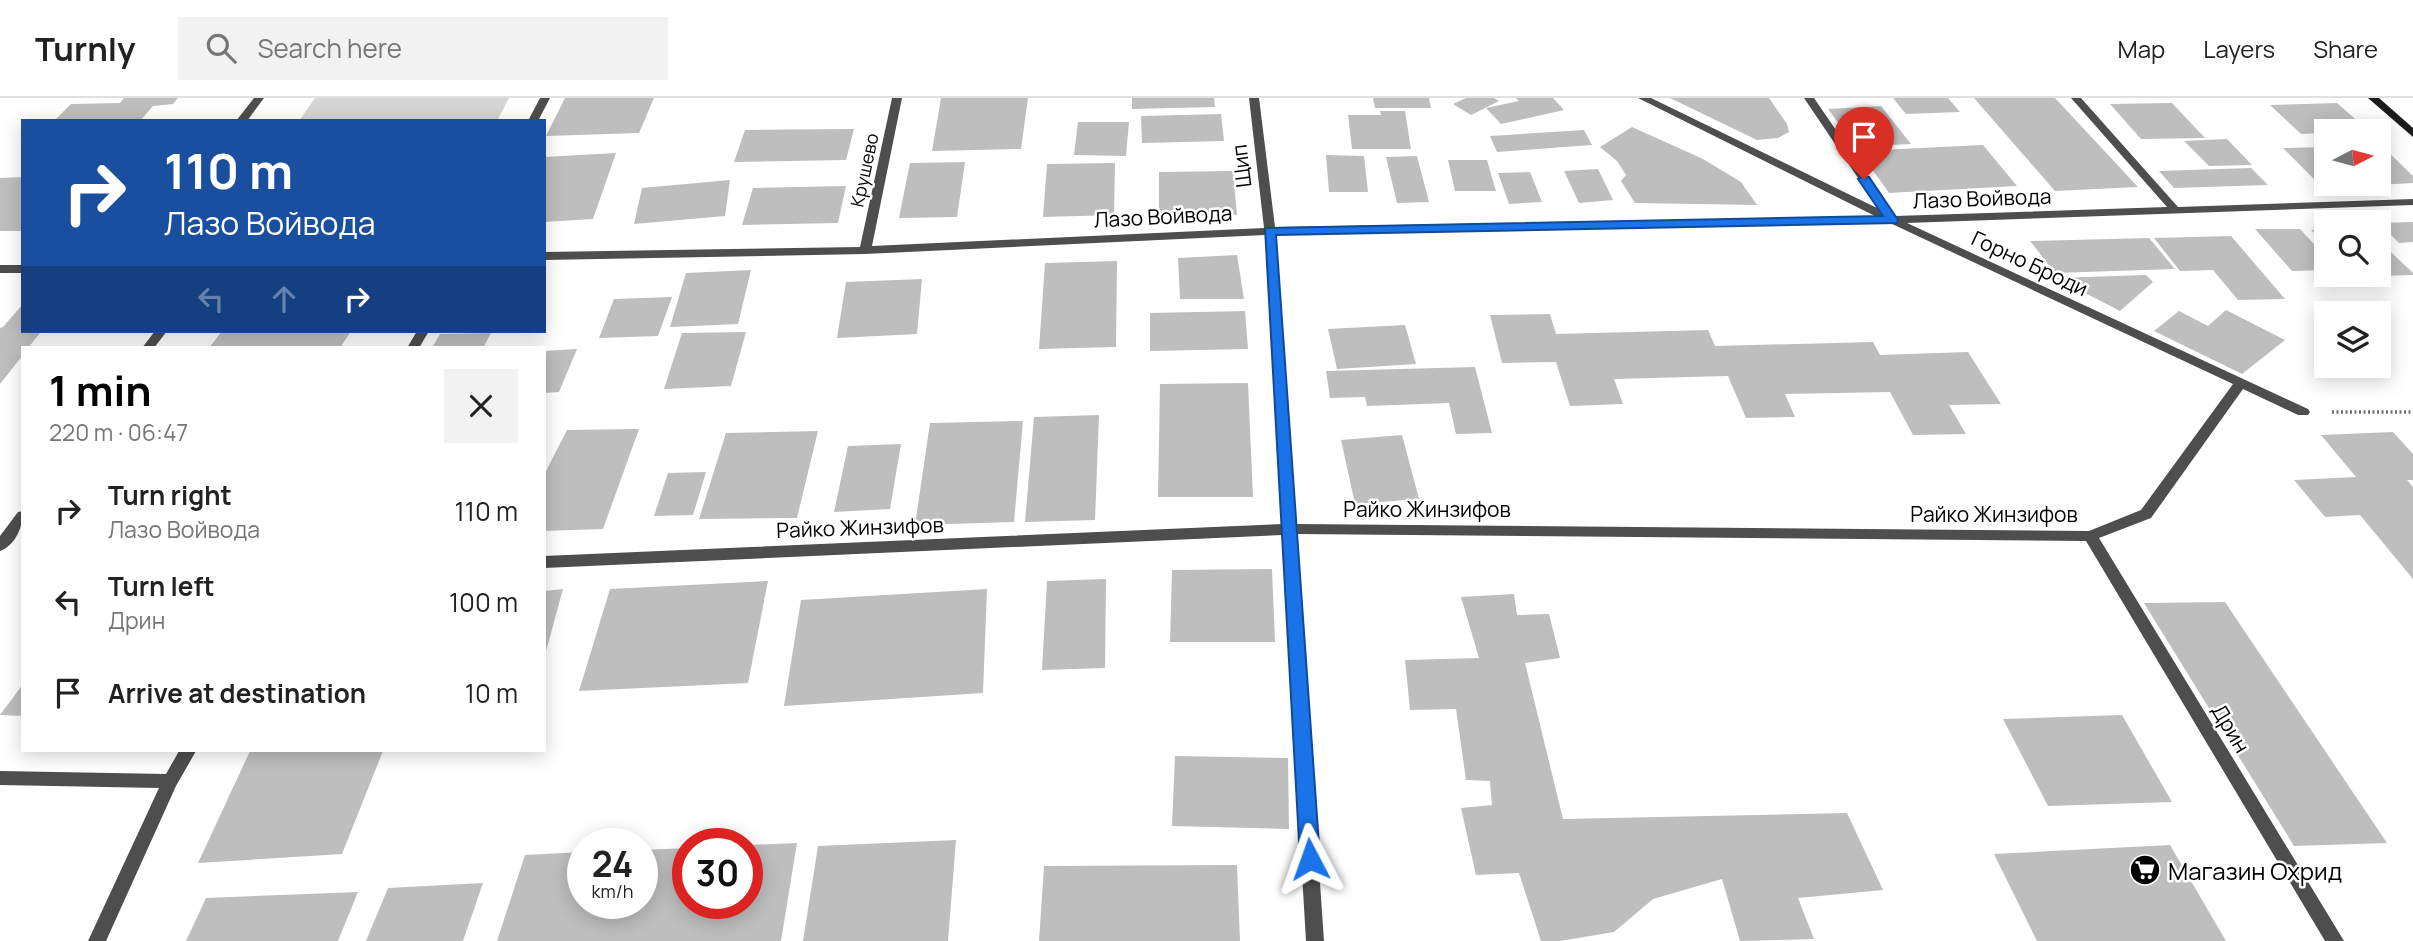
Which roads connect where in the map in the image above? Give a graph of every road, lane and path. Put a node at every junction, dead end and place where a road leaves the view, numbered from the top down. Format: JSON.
{"nodes":[{"id":1,"x":259,"y":98,"type":"edge"},
{"id":2,"x":544,"y":98,"type":"edge"},
{"id":3,"x":897,"y":98,"type":"edge"},
{"id":4,"x":1254,"y":98,"type":"edge"},
{"id":5,"x":1643,"y":98,"type":"edge"},
{"id":6,"x":1810,"y":98,"type":"edge"},
{"id":7,"x":2076,"y":98,"type":"edge"},
{"id":8,"x":2373,"y":98,"type":"edge"},
{"id":9,"x":243,"y":119,"type":"edge"},
{"id":10,"x":534,"y":119,"type":"edge"},
{"id":11,"x":2413,"y":134,"type":"edge"},
{"id":12,"x":2413,"y":202,"type":"edge"},
{"id":13,"x":2176,"y":211,"type":"junction"},
{"id":14,"x":1892,"y":220,"type":"junction"},
{"id":15,"x":1270,"y":231,"type":"junction"},
{"id":16,"x":864,"y":250,"type":"junction"},
{"id":17,"x":546,"y":256,"type":"edge"},
{"id":18,"x":0,"y":269,"type":"edge"},
{"id":19,"x":21,"y":269,"type":"edge"},
{"id":20,"x":2241,"y":384,"type":"junction"},
{"id":21,"x":2303,"y":412,"type":"joint"},
{"id":22,"x":2413,"y":412,"type":"edge"},
{"id":23,"x":21,"y":519,"type":"edge"},
{"id":24,"x":1289,"y":529,"type":"junction"},
{"id":25,"x":2090,"y":536,"type":"junction"},
{"id":26,"x":0,"y":546,"type":"edge"},
{"id":27,"x":546,"y":562,"type":"edge"},
{"id":28,"x":187,"y":752,"type":"edge"},
{"id":29,"x":0,"y":778,"type":"edge"},
{"id":30,"x":170,"y":781,"type":"junction"},
{"id":31,"x":97,"y":941,"type":"edge"},
{"id":32,"x":1315,"y":941,"type":"edge"},
{"id":33,"x":2335,"y":941,"type":"edge"}],
"edges":[{"from":1,"to":9,"type":"street"},
{"from":2,"to":10,"type":"street"},
{"from":3,"to":16,"type":"street","name":"Крушево"},
{"from":4,"to":15,"type":"street","name":"Щип"},
{"from":5,"to":14,"type":"street","name":"Горно Броди"},
{"from":6,"to":14,"type":"street"},
{"from":7,"to":13,"type":"street"},
{"from":8,"to":11,"type":"street"},
{"from":12,"to":13,"type":"street","name":"Лазо Войвода"},
{"from":13,"to":14,"type":"street","name":"Лазо Войвода"},
{"from":14,"to":15,"type":"street","name":"Лазо Войвода"},
{"from":14,"to":20,"type":"street","name":"Горно Броди"},
{"from":15,"to":16,"type":"street","name":"Лазо Войвода"},
{"from":15,"to":24,"type":"street","name":"Щип"},
{"from":16,"to":17,"type":"street","name":"Лазо Войвода"},
{"from":18,"to":19,"type":"street"},
{"from":20,"to":21,"type":"street","name":"Горно Броди"},
{"from":20,"to":25,"type":"street","name":"Райко Жинзифов"},
{"from":21,"to":22,"type":"path"},
{"from":23,"to":26,"type":"street"},
{"from":24,"to":25,"type":"street","name":"Райко Жинзифов"},
{"from":24,"to":27,"type":"street","name":"Райко Жинзифов"},
{"from":24,"to":32,"type":"street","name":"Щип"},
{"from":25,"to":33,"type":"street","name":"Дрин"},
{"from":28,"to":30,"type":"street"},
{"from":29,"to":30,"type":"street"},
{"from":30,"to":31,"type":"street"}]}
